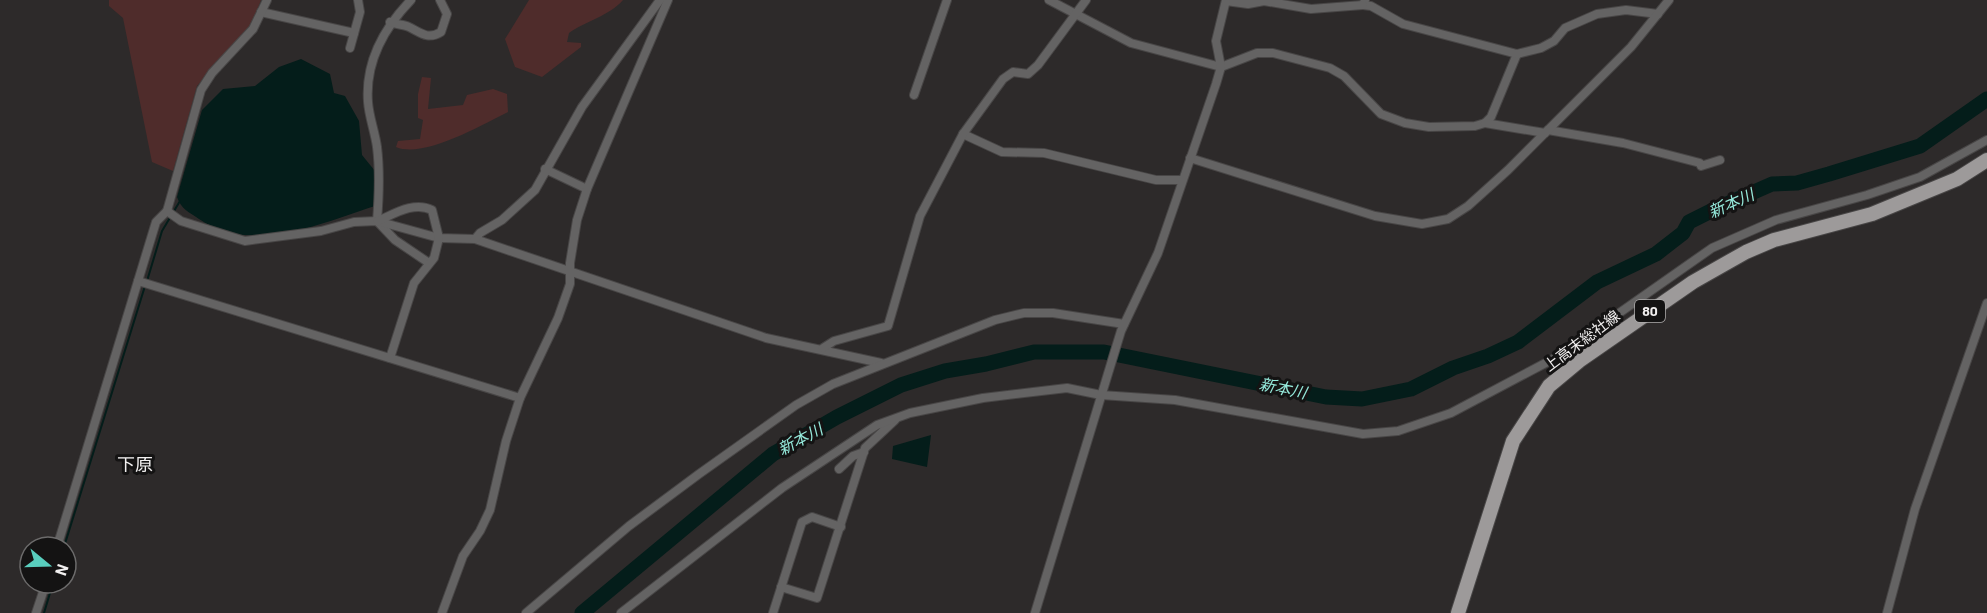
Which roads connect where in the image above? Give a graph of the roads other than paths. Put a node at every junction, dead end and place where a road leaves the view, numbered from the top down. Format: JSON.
{"nodes":[{"id":1,"x":267,"y":0,"type":"edge"},
{"id":2,"x":358,"y":0,"type":"edge"},
{"id":3,"x":411,"y":0,"type":"edge"},
{"id":4,"x":440,"y":0,"type":"edge"},
{"id":5,"x":660,"y":0,"type":"edge"},
{"id":6,"x":668,"y":0,"type":"edge"},
{"id":7,"x":947,"y":0,"type":"edge"},
{"id":8,"x":1049,"y":0,"type":"edge"},
{"id":9,"x":1086,"y":0,"type":"edge"},
{"id":10,"x":1226,"y":0,"type":"edge"},
{"id":11,"x":1669,"y":0,"type":"edge"},
{"id":12,"x":1364,"y":3,"type":"edge"},
{"id":13,"x":1327,"y":4,"type":"edge"},
{"id":14,"x":261,"y":12,"type":"junction"},
{"id":15,"x":1075,"y":14,"type":"junction"},
{"id":16,"x":1658,"y":14,"type":"junction"},
{"id":17,"x":390,"y":22,"type":"junction"},
{"id":18,"x":354,"y":33,"type":"junction"},
{"id":19,"x":350,"y":48,"type":"dead end"},
{"id":20,"x":1517,"y":54,"type":"junction"},
{"id":21,"x":1221,"y":67,"type":"junction"},
{"id":22,"x":914,"y":95,"type":"dead end"},
{"id":23,"x":1485,"y":123,"type":"junction"},
{"id":24,"x":1546,"y":132,"type":"junction"},
{"id":25,"x":963,"y":134,"type":"junction"},
{"id":26,"x":1987,"y":140,"type":"edge"},
{"id":27,"x":1190,"y":158,"type":"junction"},
{"id":28,"x":1720,"y":160,"type":"dead end"},
{"id":29,"x":1987,"y":160,"type":"edge"},
{"id":30,"x":545,"y":169,"type":"junction"},
{"id":31,"x":1182,"y":180,"type":"junction"},
{"id":32,"x":587,"y":189,"type":"junction"},
{"id":33,"x":167,"y":211,"type":"junction"},
{"id":34,"x":377,"y":221,"type":"junction"},
{"id":35,"x":438,"y":238,"type":"junction"},
{"id":36,"x":475,"y":239,"type":"junction"},
{"id":37,"x":429,"y":263,"type":"junction"},
{"id":38,"x":571,"y":270,"type":"junction"},
{"id":39,"x":138,"y":281,"type":"junction"},
{"id":40,"x":1987,"y":303,"type":"edge"},
{"id":41,"x":1122,"y":327,"type":"junction"},
{"id":42,"x":823,"y":348,"type":"junction"},
{"id":43,"x":390,"y":358,"type":"junction"},
{"id":44,"x":881,"y":363,"type":"junction"},
{"id":45,"x":1101,"y":395,"type":"junction"},
{"id":46,"x":520,"y":398,"type":"junction"},
{"id":47,"x":897,"y":418,"type":"junction"},
{"id":48,"x":864,"y":453,"type":"junction"},
{"id":49,"x":839,"y":469,"type":"dead end"},
{"id":50,"x":841,"y":527,"type":"junction"},
{"id":51,"x":61,"y":535,"type":"edge"},
{"id":52,"x":781,"y":587,"type":"junction"},
{"id":53,"x":42,"y":595,"type":"edge"},
{"id":54,"x":36,"y":613,"type":"edge"},
{"id":55,"x":442,"y":613,"type":"edge"},
{"id":56,"x":526,"y":613,"type":"edge"},
{"id":57,"x":621,"y":613,"type":"edge"},
{"id":58,"x":773,"y":613,"type":"edge"},
{"id":59,"x":1035,"y":613,"type":"edge"},
{"id":60,"x":1458,"y":613,"type":"edge"},
{"id":61,"x":1887,"y":613,"type":"edge"}],
"edges":[{"from":1,"to":14,"type":"street"},
{"from":2,"to":18,"type":"street"},
{"from":3,"to":17,"type":"street"},
{"from":4,"to":17,"type":"street"},
{"from":5,"to":30,"type":"street"},
{"from":6,"to":32,"type":"street"},
{"from":7,"to":22,"type":"street"},
{"from":8,"to":15,"type":"street"},
{"from":9,"to":15,"type":"street"},
{"from":10,"to":13,"type":"street"},
{"from":10,"to":21,"type":"street"},
{"from":11,"to":16,"type":"street"},
{"from":12,"to":13,"type":"street"},
{"from":12,"to":20,"type":"street"},
{"from":14,"to":18,"type":"street"},
{"from":14,"to":33,"type":"street"},
{"from":15,"to":21,"type":"street"},
{"from":15,"to":25,"type":"street"},
{"from":16,"to":20,"type":"street"},
{"from":16,"to":24,"type":"street"},
{"from":17,"to":34,"type":"street"},
{"from":18,"to":19,"type":"street"},
{"from":20,"to":23,"type":"street"},
{"from":21,"to":23,"type":"street"},
{"from":21,"to":27,"type":"street"},
{"from":23,"to":24,"type":"street"},
{"from":24,"to":27,"type":"street"},
{"from":24,"to":28,"type":"street"},
{"from":25,"to":31,"type":"street"},
{"from":25,"to":42,"type":"street"},
{"from":26,"to":45,"type":"street"},
{"from":27,"to":31,"type":"street"},
{"from":29,"to":60,"type":"main road","name":"上高末総社線","number":"80"},
{"from":30,"to":32,"type":"street"},
{"from":30,"to":36,"type":"street"},
{"from":31,"to":41,"type":"street"},
{"from":32,"to":38,"type":"street"},
{"from":33,"to":34,"type":"street"},
{"from":33,"to":39,"type":"street"},
{"from":34,"to":35,"type":"street"},
{"from":34,"to":35,"type":"street"},
{"from":34,"to":37,"type":"street"},
{"from":35,"to":36,"type":"street"},
{"from":35,"to":37,"type":"street"},
{"from":36,"to":38,"type":"street"},
{"from":37,"to":43,"type":"street"},
{"from":38,"to":42,"type":"street"},
{"from":38,"to":46,"type":"street"},
{"from":39,"to":43,"type":"street"},
{"from":39,"to":51,"type":"street"},
{"from":40,"to":61,"type":"street"},
{"from":41,"to":44,"type":"street"},
{"from":41,"to":45,"type":"street"},
{"from":42,"to":44,"type":"street"},
{"from":43,"to":46,"type":"street"},
{"from":44,"to":56,"type":"street"},
{"from":45,"to":47,"type":"street"},
{"from":45,"to":59,"type":"street"},
{"from":46,"to":55,"type":"street"},
{"from":47,"to":48,"type":"street"},
{"from":47,"to":57,"type":"street"},
{"from":48,"to":49,"type":"street"},
{"from":48,"to":50,"type":"street"},
{"from":50,"to":52,"type":"street"},
{"from":50,"to":52,"type":"street"},
{"from":52,"to":58,"type":"street"},
{"from":53,"to":54,"type":"street"}]}
